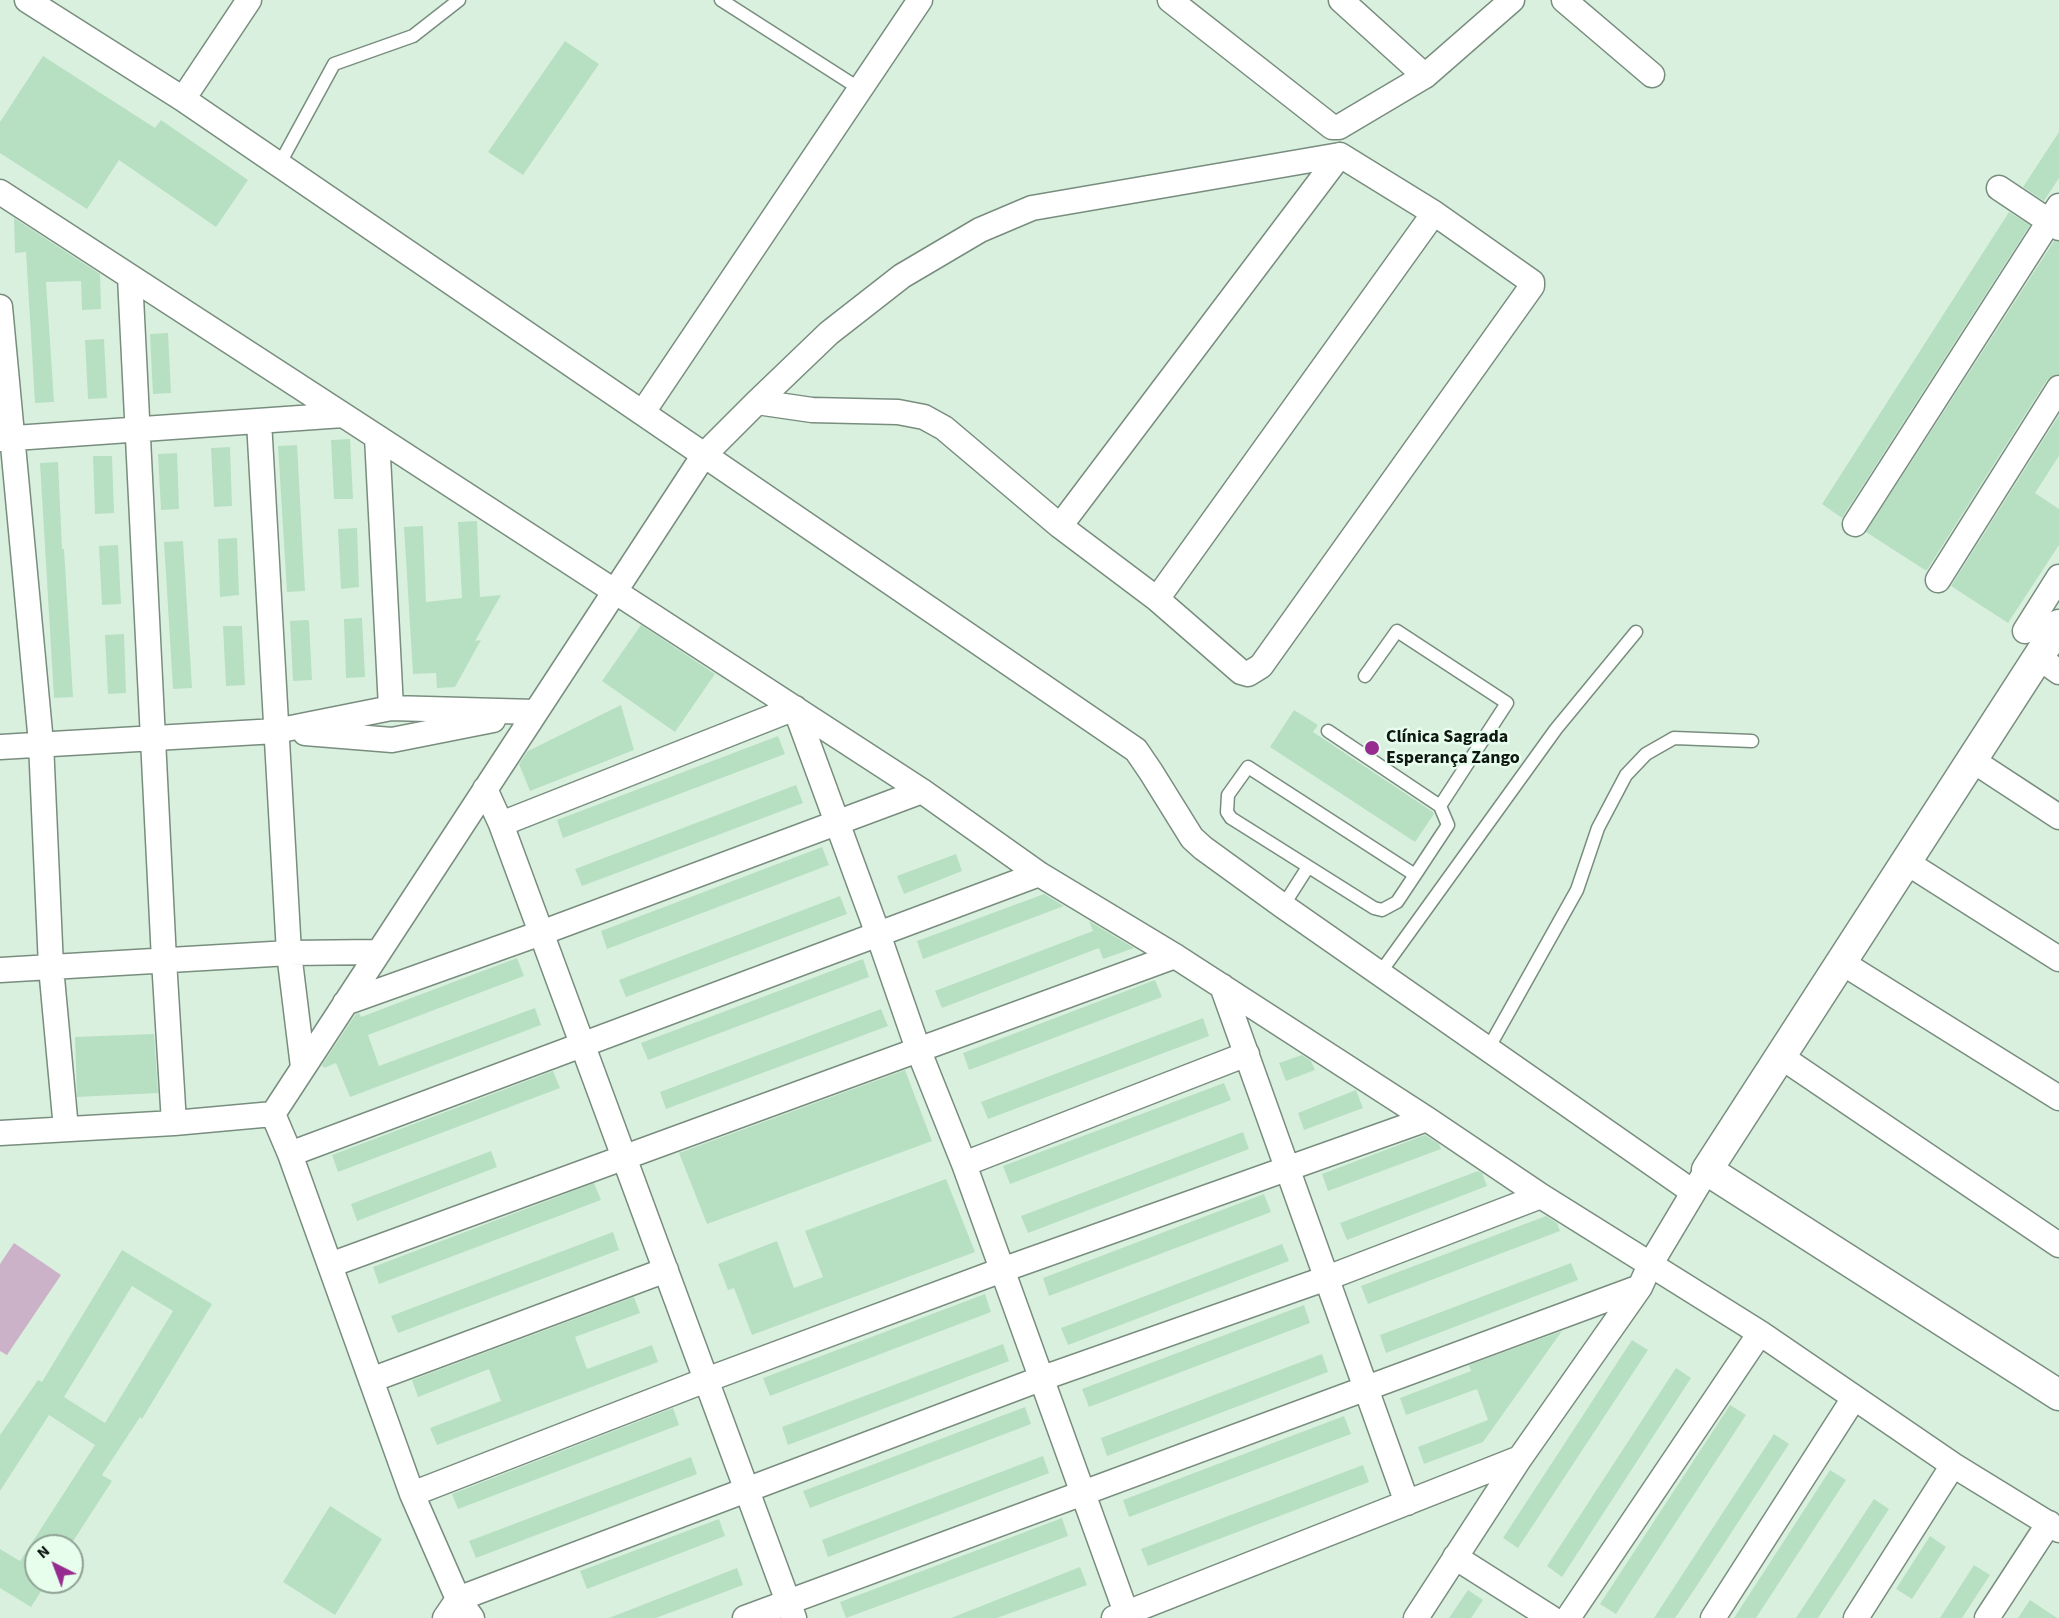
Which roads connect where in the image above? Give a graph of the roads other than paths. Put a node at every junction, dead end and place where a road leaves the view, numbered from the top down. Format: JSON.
{"nodes":[{"id":1,"x":27,"y":0,"type":"edge"},
{"id":2,"x":249,"y":0,"type":"edge"},
{"id":3,"x":459,"y":0,"type":"edge"},
{"id":4,"x":721,"y":0,"type":"edge"},
{"id":5,"x":920,"y":0,"type":"edge"},
{"id":6,"x":1170,"y":0,"type":"edge"},
{"id":7,"x":1341,"y":0,"type":"edge"},
{"id":8,"x":1512,"y":0,"type":"edge"},
{"id":9,"x":1564,"y":0,"type":"edge"},
{"id":10,"x":1652,"y":75,"type":"dead end"},
{"id":11,"x":1425,"y":76,"type":"junction"},
{"id":12,"x":860,"y":89,"type":"junction"},
{"id":13,"x":183,"y":99,"type":"junction"},
{"id":14,"x":1340,"y":155,"type":"junction"},
{"id":15,"x":279,"y":165,"type":"junction"},
{"id":16,"x":1999,"y":188,"type":"dead end"},
{"id":17,"x":0,"y":192,"type":"edge"},
{"id":18,"x":1434,"y":213,"type":"junction"},
{"id":19,"x":2056,"y":219,"type":"edge"},
{"id":20,"x":130,"y":277,"type":"junction"},
{"id":21,"x":0,"y":307,"type":"edge"},
{"id":22,"x":2059,"y":388,"type":"edge"},
{"id":23,"x":757,"y":402,"type":"junction"},
{"id":24,"x":643,"y":412,"type":"junction"},
{"id":25,"x":343,"y":415,"type":"junction"},
{"id":26,"x":259,"y":421,"type":"junction"},
{"id":27,"x":138,"y":429,"type":"junction"},
{"id":28,"x":377,"y":437,"type":"junction"},
{"id":29,"x":6,"y":438,"type":"edge"},
{"id":30,"x":704,"y":454,"type":"junction"},
{"id":31,"x":1855,"y":524,"type":"dead end"},
{"id":32,"x":1060,"y":526,"type":"junction"},
{"id":33,"x":2059,"y":577,"type":"edge"},
{"id":34,"x":1938,"y":580,"type":"dead end"},
{"id":35,"x":614,"y":591,"type":"junction"},
{"id":36,"x":1157,"y":599,"type":"junction"},
{"id":37,"x":2059,"y":625,"type":"edge"},
{"id":38,"x":2025,"y":631,"type":"dead end"},
{"id":39,"x":1636,"y":632,"type":"dead end"},
{"id":40,"x":2049,"y":665,"type":"edge"},
{"id":41,"x":1365,"y":676,"type":"dead end"},
{"id":42,"x":391,"y":708,"type":"junction"},
{"id":43,"x":795,"y":708,"type":"junction"},
{"id":44,"x":535,"y":712,"type":"junction"},
{"id":45,"x":276,"y":731,"type":"junction"},
{"id":46,"x":1328,"y":731,"type":"dead end"},
{"id":47,"x":153,"y":739,"type":"junction"},
{"id":48,"x":1752,"y":741,"type":"dead end"},
{"id":49,"x":41,"y":743,"type":"junction"},
{"id":50,"x":0,"y":747,"type":"edge"},
{"id":51,"x":1972,"y":760,"type":"junction"},
{"id":52,"x":485,"y":789,"type":"junction"},
{"id":53,"x":922,"y":791,"type":"junction"},
{"id":54,"x":1440,"y":806,"type":"junction"},
{"id":55,"x":2059,"y":817,"type":"edge"},
{"id":56,"x":837,"y":822,"type":"junction"},
{"id":57,"x":501,"y":824,"type":"junction"},
{"id":58,"x":1906,"y":862,"type":"junction"},
{"id":59,"x":1308,"y":867,"type":"junction"},
{"id":60,"x":1039,"y":874,"type":"junction"},
{"id":61,"x":1415,"y":875,"type":"junction"},
{"id":62,"x":1283,"y":906,"type":"junction"},
{"id":63,"x":541,"y":933,"type":"junction"},
{"id":64,"x":878,"y":934,"type":"junction"},
{"id":65,"x":378,"y":952,"type":"junction"},
{"id":66,"x":289,"y":953,"type":"junction"},
{"id":67,"x":1175,"y":956,"type":"junction"},
{"id":68,"x":2059,"y":959,"type":"edge"},
{"id":69,"x":164,"y":960,"type":"junction"},
{"id":70,"x":1841,"y":962,"type":"junction"},
{"id":71,"x":51,"y":967,"type":"junction"},
{"id":72,"x":0,"y":970,"type":"edge"},
{"id":73,"x":1380,"y":973,"type":"junction"},
{"id":74,"x":1222,"y":986,"type":"junction"},
{"id":75,"x":345,"y":1003,"type":"junction"},
{"id":76,"x":583,"y":1045,"type":"junction"},
{"id":77,"x":918,"y":1049,"type":"junction"},
{"id":78,"x":1488,"y":1049,"type":"junction"},
{"id":79,"x":1247,"y":1054,"type":"junction"},
{"id":80,"x":1780,"y":1056,"type":"junction"},
{"id":81,"x":303,"y":1067,"type":"junction"},
{"id":82,"x":2059,"y":1098,"type":"edge"},
{"id":83,"x":273,"y":1114,"type":"junction"},
{"id":84,"x":1427,"y":1119,"type":"junction"},
{"id":85,"x":174,"y":1123,"type":"junction"},
{"id":86,"x":66,"y":1129,"type":"junction"},
{"id":87,"x":0,"y":1133,"type":"edge"},
{"id":88,"x":290,"y":1154,"type":"junction"},
{"id":89,"x":624,"y":1157,"type":"junction"},
{"id":90,"x":964,"y":1164,"type":"junction"},
{"id":91,"x":1288,"y":1168,"type":"junction"},
{"id":92,"x":1700,"y":1181,"type":"junction"},
{"id":93,"x":1541,"y":1196,"type":"junction"},
{"id":94,"x":2059,"y":1245,"type":"edge"},
{"id":95,"x":330,"y":1265,"type":"junction"},
{"id":96,"x":1650,"y":1265,"type":"junction"},
{"id":97,"x":666,"y":1270,"type":"junction"},
{"id":98,"x":1002,"y":1270,"type":"junction"},
{"id":99,"x":1327,"y":1278,"type":"junction"},
{"id":100,"x":1640,"y":1287,"type":"junction"},
{"id":101,"x":1760,"y":1333,"type":"junction"},
{"id":102,"x":1040,"y":1379,"type":"junction"},
{"id":103,"x":371,"y":1380,"type":"junction"},
{"id":104,"x":706,"y":1380,"type":"junction"},
{"id":105,"x":1366,"y":1388,"type":"junction"},
{"id":106,"x":2059,"y":1395,"type":"edge"},
{"id":107,"x":1854,"y":1398,"type":"junction"},
{"id":108,"x":1520,"y":1458,"type":"junction"},
{"id":109,"x":1953,"y":1465,"type":"junction"},
{"id":110,"x":747,"y":1490,"type":"junction"},
{"id":111,"x":412,"y":1494,"type":"junction"},
{"id":112,"x":1082,"y":1494,"type":"junction"},
{"id":113,"x":1407,"y":1503,"type":"junction"},
{"id":114,"x":2054,"y":1526,"type":"edge"},
{"id":115,"x":1455,"y":1557,"type":"junction"},
{"id":116,"x":451,"y":1608,"type":"edge"},
{"id":117,"x":791,"y":1610,"type":"edge"},
{"id":118,"x":1123,"y":1617,"type":"edge"},
{"id":119,"x":472,"y":1618,"type":"edge"},
{"id":120,"x":745,"y":1618,"type":"edge"},
{"id":121,"x":1416,"y":1618,"type":"edge"},
{"id":122,"x":1551,"y":1618,"type":"edge"},
{"id":123,"x":1568,"y":1618,"type":"edge"},
{"id":124,"x":1713,"y":1618,"type":"edge"},
{"id":125,"x":1856,"y":1618,"type":"edge"},
{"id":126,"x":1987,"y":1618,"type":"edge"}],
"edges":[{"from":1,"to":13,"type":"street"},
{"from":2,"to":13,"type":"street"},
{"from":3,"to":15,"type":"lane"},
{"from":4,"to":12,"type":"lane"},
{"from":5,"to":12,"type":"street"},
{"from":6,"to":11,"type":"street"},
{"from":7,"to":11,"type":"street"},
{"from":8,"to":11,"type":"street"},
{"from":9,"to":10,"type":"street"},
{"from":12,"to":24,"type":"street"},
{"from":13,"to":15,"type":"street"},
{"from":14,"to":18,"type":"street"},
{"from":14,"to":23,"type":"street"},
{"from":14,"to":32,"type":"street"},
{"from":15,"to":24,"type":"street"},
{"from":16,"to":19,"type":"street"},
{"from":17,"to":20,"type":"street"},
{"from":18,"to":36,"type":"street"},
{"from":18,"to":36,"type":"street"},
{"from":19,"to":31,"type":"street"},
{"from":20,"to":25,"type":"street"},
{"from":20,"to":27,"type":"street"},
{"from":21,"to":29,"type":"street"},
{"from":22,"to":34,"type":"street"},
{"from":23,"to":30,"type":"street"},
{"from":23,"to":32,"type":"street"},
{"from":24,"to":30,"type":"street"},
{"from":25,"to":26,"type":"street"},
{"from":25,"to":28,"type":"street"},
{"from":26,"to":27,"type":"street"},
{"from":26,"to":45,"type":"street"},
{"from":27,"to":29,"type":"street"},
{"from":27,"to":47,"type":"street"},
{"from":28,"to":35,"type":"street"},
{"from":28,"to":42,"type":"street"},
{"from":29,"to":49,"type":"street"},
{"from":30,"to":35,"type":"street"},
{"from":30,"to":62,"type":"street"},
{"from":32,"to":36,"type":"street"},
{"from":33,"to":38,"type":"street"},
{"from":35,"to":43,"type":"street"},
{"from":35,"to":44,"type":"street"},
{"from":37,"to":40,"type":"street"},
{"from":39,"to":73,"type":"lane"},
{"from":40,"to":51,"type":"street"},
{"from":41,"to":54,"type":"lane"},
{"from":42,"to":44,"type":"street"},
{"from":42,"to":45,"type":"street"},
{"from":43,"to":53,"type":"street"},
{"from":43,"to":56,"type":"street"},
{"from":43,"to":57,"type":"street"},
{"from":44,"to":45,"type":"street"},
{"from":44,"to":52,"type":"street"},
{"from":45,"to":47,"type":"street"},
{"from":45,"to":66,"type":"street"},
{"from":46,"to":54,"type":"lane"},
{"from":47,"to":49,"type":"street"},
{"from":47,"to":69,"type":"street"},
{"from":48,"to":78,"type":"lane"},
{"from":49,"to":50,"type":"street"},
{"from":49,"to":71,"type":"street"},
{"from":51,"to":55,"type":"street"},
{"from":51,"to":58,"type":"street"},
{"from":52,"to":57,"type":"street"},
{"from":52,"to":65,"type":"street"},
{"from":53,"to":56,"type":"street"},
{"from":53,"to":60,"type":"street"},
{"from":54,"to":61,"type":"lane"},
{"from":56,"to":63,"type":"street"},
{"from":56,"to":64,"type":"street"},
{"from":57,"to":63,"type":"street"},
{"from":58,"to":68,"type":"street"},
{"from":58,"to":70,"type":"street"},
{"from":59,"to":61,"type":"lane"},
{"from":59,"to":61,"type":"lane"},
{"from":59,"to":62,"type":"lane"},
{"from":60,"to":64,"type":"street"},
{"from":60,"to":67,"type":"street"},
{"from":62,"to":73,"type":"street"},
{"from":63,"to":75,"type":"street"},
{"from":63,"to":76,"type":"street"},
{"from":64,"to":76,"type":"street"},
{"from":64,"to":77,"type":"street"},
{"from":65,"to":66,"type":"street"},
{"from":65,"to":75,"type":"street"},
{"from":66,"to":69,"type":"street"},
{"from":66,"to":81,"type":"street"},
{"from":67,"to":74,"type":"street"},
{"from":67,"to":77,"type":"street"},
{"from":69,"to":71,"type":"street"},
{"from":69,"to":85,"type":"street"},
{"from":70,"to":80,"type":"street"},
{"from":70,"to":82,"type":"street"},
{"from":71,"to":72,"type":"street"},
{"from":71,"to":86,"type":"street"},
{"from":73,"to":78,"type":"street"},
{"from":74,"to":79,"type":"street"},
{"from":74,"to":84,"type":"street"},
{"from":75,"to":81,"type":"street"},
{"from":76,"to":88,"type":"street"},
{"from":76,"to":89,"type":"street"},
{"from":77,"to":89,"type":"street"},
{"from":77,"to":90,"type":"street"},
{"from":78,"to":92,"type":"street"},
{"from":79,"to":90,"type":"street"},
{"from":79,"to":91,"type":"street"},
{"from":80,"to":92,"type":"street"},
{"from":80,"to":94,"type":"street"},
{"from":81,"to":83,"type":"street"},
{"from":83,"to":85,"type":"street"},
{"from":83,"to":88,"type":"street"},
{"from":84,"to":91,"type":"street"},
{"from":84,"to":93,"type":"street"},
{"from":85,"to":86,"type":"street"},
{"from":86,"to":87,"type":"street"},
{"from":88,"to":95,"type":"street"},
{"from":89,"to":95,"type":"street"},
{"from":89,"to":97,"type":"street"},
{"from":90,"to":98,"type":"street"},
{"from":91,"to":98,"type":"street"},
{"from":91,"to":99,"type":"street"},
{"from":92,"to":96,"type":"street"},
{"from":92,"to":106,"type":"street"},
{"from":93,"to":96,"type":"street"},
{"from":93,"to":99,"type":"street"},
{"from":95,"to":103,"type":"street"},
{"from":96,"to":100,"type":"street"},
{"from":96,"to":101,"type":"street"},
{"from":97,"to":103,"type":"street"},
{"from":97,"to":104,"type":"street"},
{"from":98,"to":102,"type":"street"},
{"from":98,"to":104,"type":"street"},
{"from":99,"to":102,"type":"street"},
{"from":99,"to":105,"type":"street"},
{"from":100,"to":105,"type":"street"},
{"from":100,"to":108,"type":"street"},
{"from":101,"to":107,"type":"street"},
{"from":101,"to":123,"type":"street"},
{"from":102,"to":110,"type":"street"},
{"from":102,"to":112,"type":"street"},
{"from":103,"to":111,"type":"street"},
{"from":104,"to":110,"type":"street"},
{"from":104,"to":111,"type":"street"},
{"from":105,"to":112,"type":"street"},
{"from":105,"to":113,"type":"street"},
{"from":107,"to":109,"type":"street"},
{"from":107,"to":124,"type":"street"},
{"from":108,"to":113,"type":"street"},
{"from":108,"to":115,"type":"street"},
{"from":109,"to":114,"type":"street"},
{"from":109,"to":125,"type":"street"},
{"from":110,"to":116,"type":"street"},
{"from":110,"to":117,"type":"street"},
{"from":111,"to":116,"type":"street"},
{"from":112,"to":117,"type":"street"},
{"from":112,"to":118,"type":"street"},
{"from":113,"to":118,"type":"street"},
{"from":114,"to":126,"type":"street"},
{"from":115,"to":121,"type":"street"},
{"from":115,"to":122,"type":"street"},
{"from":116,"to":119,"type":"street"},
{"from":117,"to":120,"type":"street"}]}
